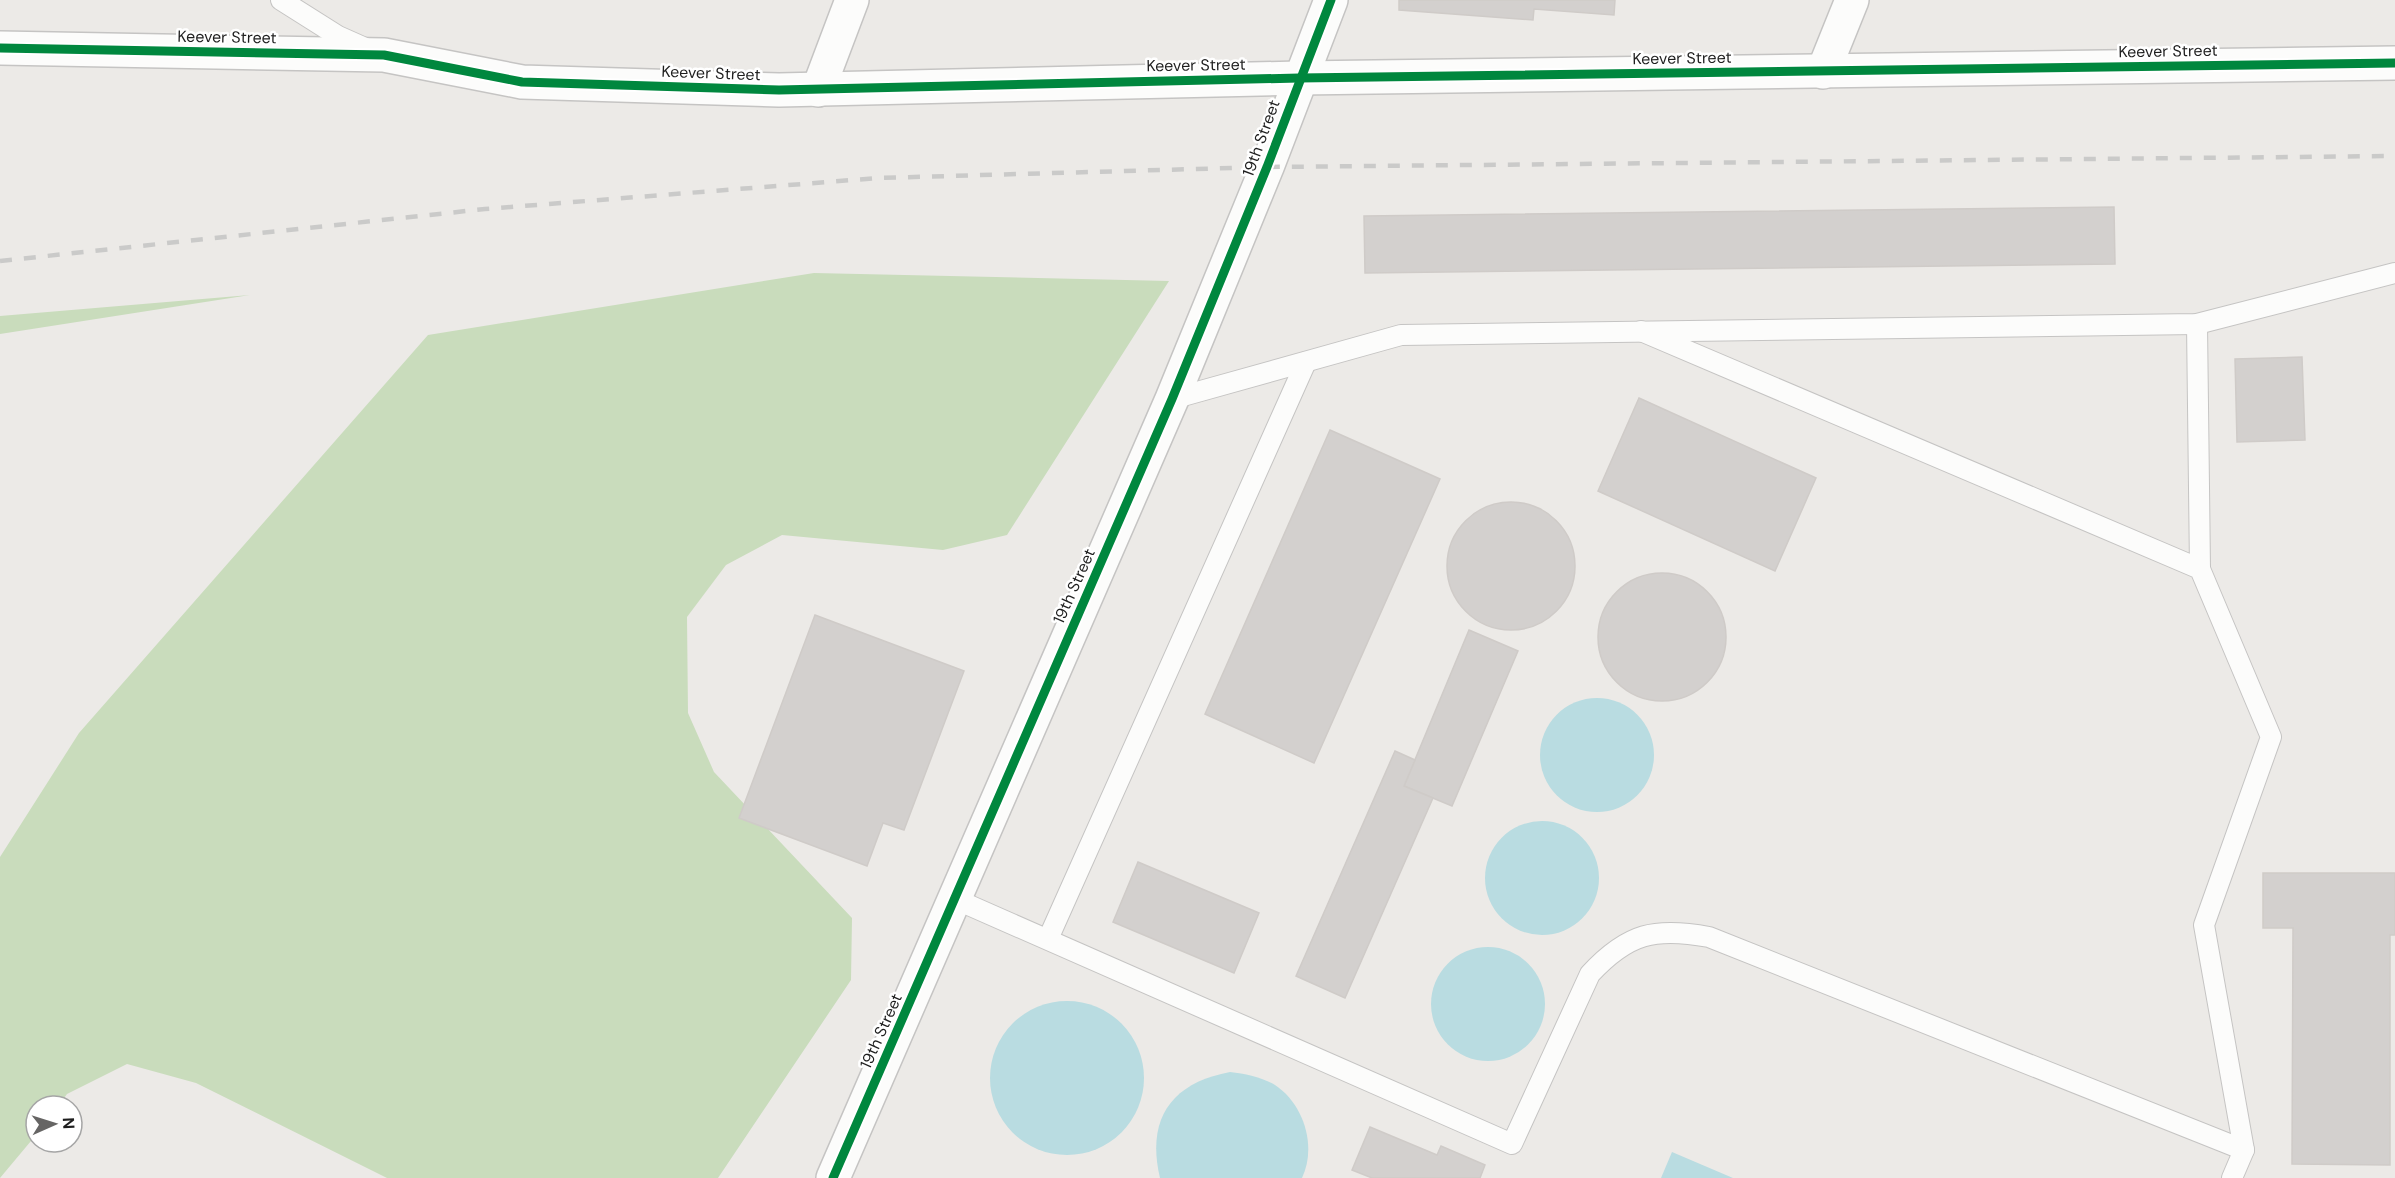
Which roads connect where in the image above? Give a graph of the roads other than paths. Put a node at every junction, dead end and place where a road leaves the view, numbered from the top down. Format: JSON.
{"nodes":[{"id":1,"x":281,"y":0,"type":"edge"},
{"id":2,"x":852,"y":0,"type":"edge"},
{"id":3,"x":1331,"y":0,"type":"edge"},
{"id":4,"x":1852,"y":0,"type":"edge"},
{"id":5,"x":0,"y":48,"type":"edge"},
{"id":6,"x":384,"y":55,"type":"junction"},
{"id":7,"x":2395,"y":63,"type":"edge"},
{"id":8,"x":1823,"y":72,"type":"junction"},
{"id":9,"x":1299,"y":78,"type":"junction"},
{"id":10,"x":818,"y":90,"type":"junction"},
{"id":11,"x":2395,"y":273,"type":"edge"},
{"id":12,"x":2198,"y":324,"type":"junction"},
{"id":13,"x":1641,"y":331,"type":"junction"},
{"id":14,"x":1306,"y":362,"type":"junction"},
{"id":15,"x":1172,"y":399,"type":"junction"},
{"id":16,"x":2200,"y":569,"type":"junction"},
{"id":17,"x":955,"y":899,"type":"junction"},
{"id":18,"x":1048,"y":939,"type":"junction"},
{"id":19,"x":2244,"y":1150,"type":"junction"},
{"id":20,"x":833,"y":1178,"type":"edge"},
{"id":21,"x":2232,"y":1178,"type":"edge"}],
"edges":[{"from":1,"to":6,"type":"lane"},
{"from":2,"to":10,"type":"street"},
{"from":3,"to":9,"type":"street","name":"19th Street"},
{"from":4,"to":8,"type":"street"},
{"from":5,"to":6,"type":"street","name":"Keever Street"},
{"from":6,"to":10,"type":"street","name":"Keever Street"},
{"from":7,"to":8,"type":"street","name":"Keever Street"},
{"from":8,"to":9,"type":"street","name":"Keever Street"},
{"from":9,"to":10,"type":"street","name":"Keever Street"},
{"from":9,"to":15,"type":"street","name":"19th Street"},
{"from":11,"to":12,"type":"lane"},
{"from":12,"to":13,"type":"lane"},
{"from":12,"to":16,"type":"lane"},
{"from":13,"to":14,"type":"lane"},
{"from":13,"to":16,"type":"lane"},
{"from":14,"to":15,"type":"lane"},
{"from":14,"to":18,"type":"lane"},
{"from":15,"to":17,"type":"street","name":"19th Street"},
{"from":16,"to":19,"type":"lane"},
{"from":17,"to":18,"type":"lane"},
{"from":17,"to":20,"type":"street","name":"19th Street"},
{"from":18,"to":19,"type":"lane"},
{"from":19,"to":21,"type":"lane"}]}
